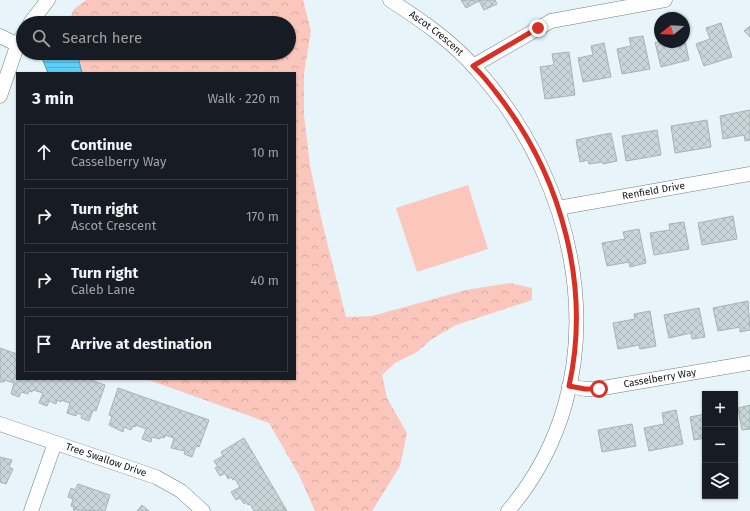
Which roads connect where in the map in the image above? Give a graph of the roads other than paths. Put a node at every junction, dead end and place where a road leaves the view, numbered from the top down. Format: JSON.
{"nodes":[{"id":1,"x":48,"y":0,"type":"edge"},
{"id":2,"x":390,"y":0,"type":"edge"},
{"id":3,"x":665,"y":0,"type":"edge"},
{"id":4,"x":35,"y":16,"type":"edge"},
{"id":5,"x":0,"y":36,"type":"edge"},
{"id":6,"x":16,"y":39,"type":"edge"},
{"id":7,"x":16,"y":51,"type":"edge"},
{"id":8,"x":473,"y":66,"type":"junction"},
{"id":9,"x":0,"y":96,"type":"edge"},
{"id":10,"x":750,"y":174,"type":"edge"},
{"id":11,"x":558,"y":208,"type":"junction"},
{"id":12,"x":750,"y":363,"type":"edge"},
{"id":13,"x":569,"y":386,"type":"junction"},
{"id":14,"x":0,"y":424,"type":"edge"},
{"id":15,"x":55,"y":443,"type":"junction"},
{"id":16,"x":31,"y":511,"type":"edge"},
{"id":17,"x":203,"y":511,"type":"edge"},
{"id":18,"x":508,"y":511,"type":"edge"}],
"edges":[{"from":1,"to":4,"type":"street"},
{"from":2,"to":8,"type":"street","name":"Ascot Crescent"},
{"from":3,"to":8,"type":"street"},
{"from":5,"to":6,"type":"street"},
{"from":7,"to":9,"type":"street"},
{"from":8,"to":11,"type":"street","name":"Ascot Crescent"},
{"from":10,"to":11,"type":"street","name":"Renfield Drive"},
{"from":11,"to":13,"type":"street","name":"Ascot Crescent"},
{"from":12,"to":13,"type":"street","name":"Casselberry Way"},
{"from":13,"to":18,"type":"street","name":"Ascot Crescent"},
{"from":14,"to":15,"type":"street","name":"Tree Swallow Drive"},
{"from":15,"to":16,"type":"street"},
{"from":15,"to":17,"type":"street","name":"Tree Swallow Drive"}]}
